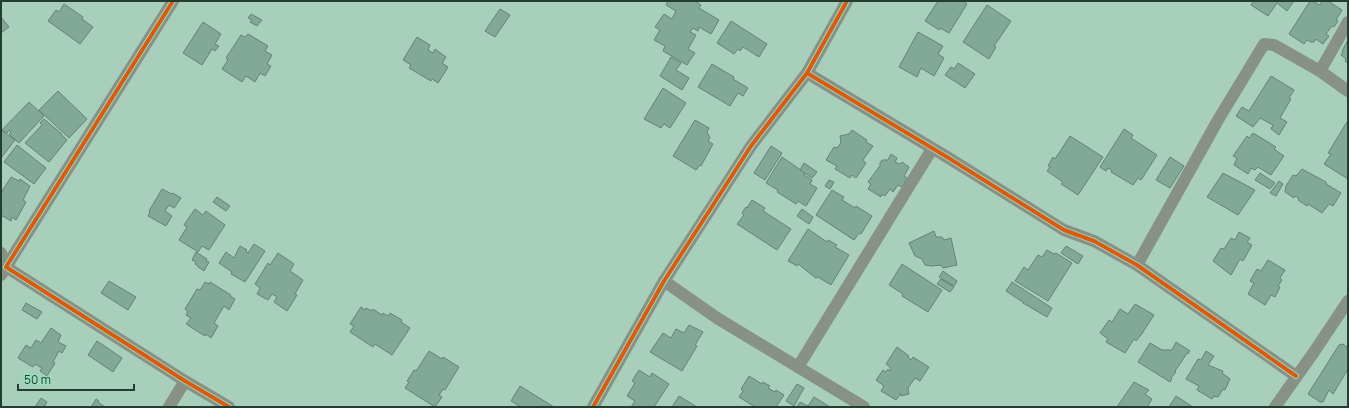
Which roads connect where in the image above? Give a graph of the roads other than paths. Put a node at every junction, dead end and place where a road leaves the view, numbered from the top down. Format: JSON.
{"nodes":[{"id":1,"x":173,"y":1,"type":"edge"},
{"id":2,"x":847,"y":1,"type":"edge"},
{"id":3,"x":1348,"y":22,"type":"edge"},
{"id":4,"x":1320,"y":71,"type":"junction"},
{"id":5,"x":807,"y":73,"type":"junction"},
{"id":6,"x":1348,"y":91,"type":"edge"},
{"id":7,"x":932,"y":149,"type":"junction"},
{"id":8,"x":1,"y":253,"type":"edge"},
{"id":9,"x":1137,"y":265,"type":"junction"},
{"id":10,"x":4,"y":271,"type":"edge"},
{"id":11,"x":664,"y":281,"type":"junction"},
{"id":12,"x":1348,"y":301,"type":"edge"},
{"id":13,"x":1344,"y":317,"type":"edge"},
{"id":14,"x":798,"y":367,"type":"junction"},
{"id":15,"x":1296,"y":376,"type":"junction"},
{"id":16,"x":185,"y":382,"type":"junction"},
{"id":17,"x":169,"y":407,"type":"edge"},
{"id":18,"x":229,"y":407,"type":"edge"},
{"id":19,"x":593,"y":407,"type":"edge"},
{"id":20,"x":864,"y":407,"type":"edge"},
{"id":21,"x":1275,"y":407,"type":"edge"}],
"edges":[{"from":1,"to":10,"type":"street"},
{"from":2,"to":5,"type":"street"},
{"from":3,"to":4,"type":"street"},
{"from":4,"to":6,"type":"street"},
{"from":4,"to":9,"type":"street"},
{"from":5,"to":7,"type":"street"},
{"from":5,"to":11,"type":"street"},
{"from":7,"to":9,"type":"street"},
{"from":7,"to":14,"type":"street"},
{"from":8,"to":10,"type":"street"},
{"from":9,"to":15,"type":"street"},
{"from":10,"to":16,"type":"street"},
{"from":11,"to":14,"type":"street"},
{"from":11,"to":19,"type":"street"},
{"from":12,"to":13,"type":"street"},
{"from":13,"to":15,"type":"street"},
{"from":14,"to":20,"type":"street"},
{"from":15,"to":21,"type":"street"},
{"from":16,"to":17,"type":"street"},
{"from":16,"to":18,"type":"street"}]}
